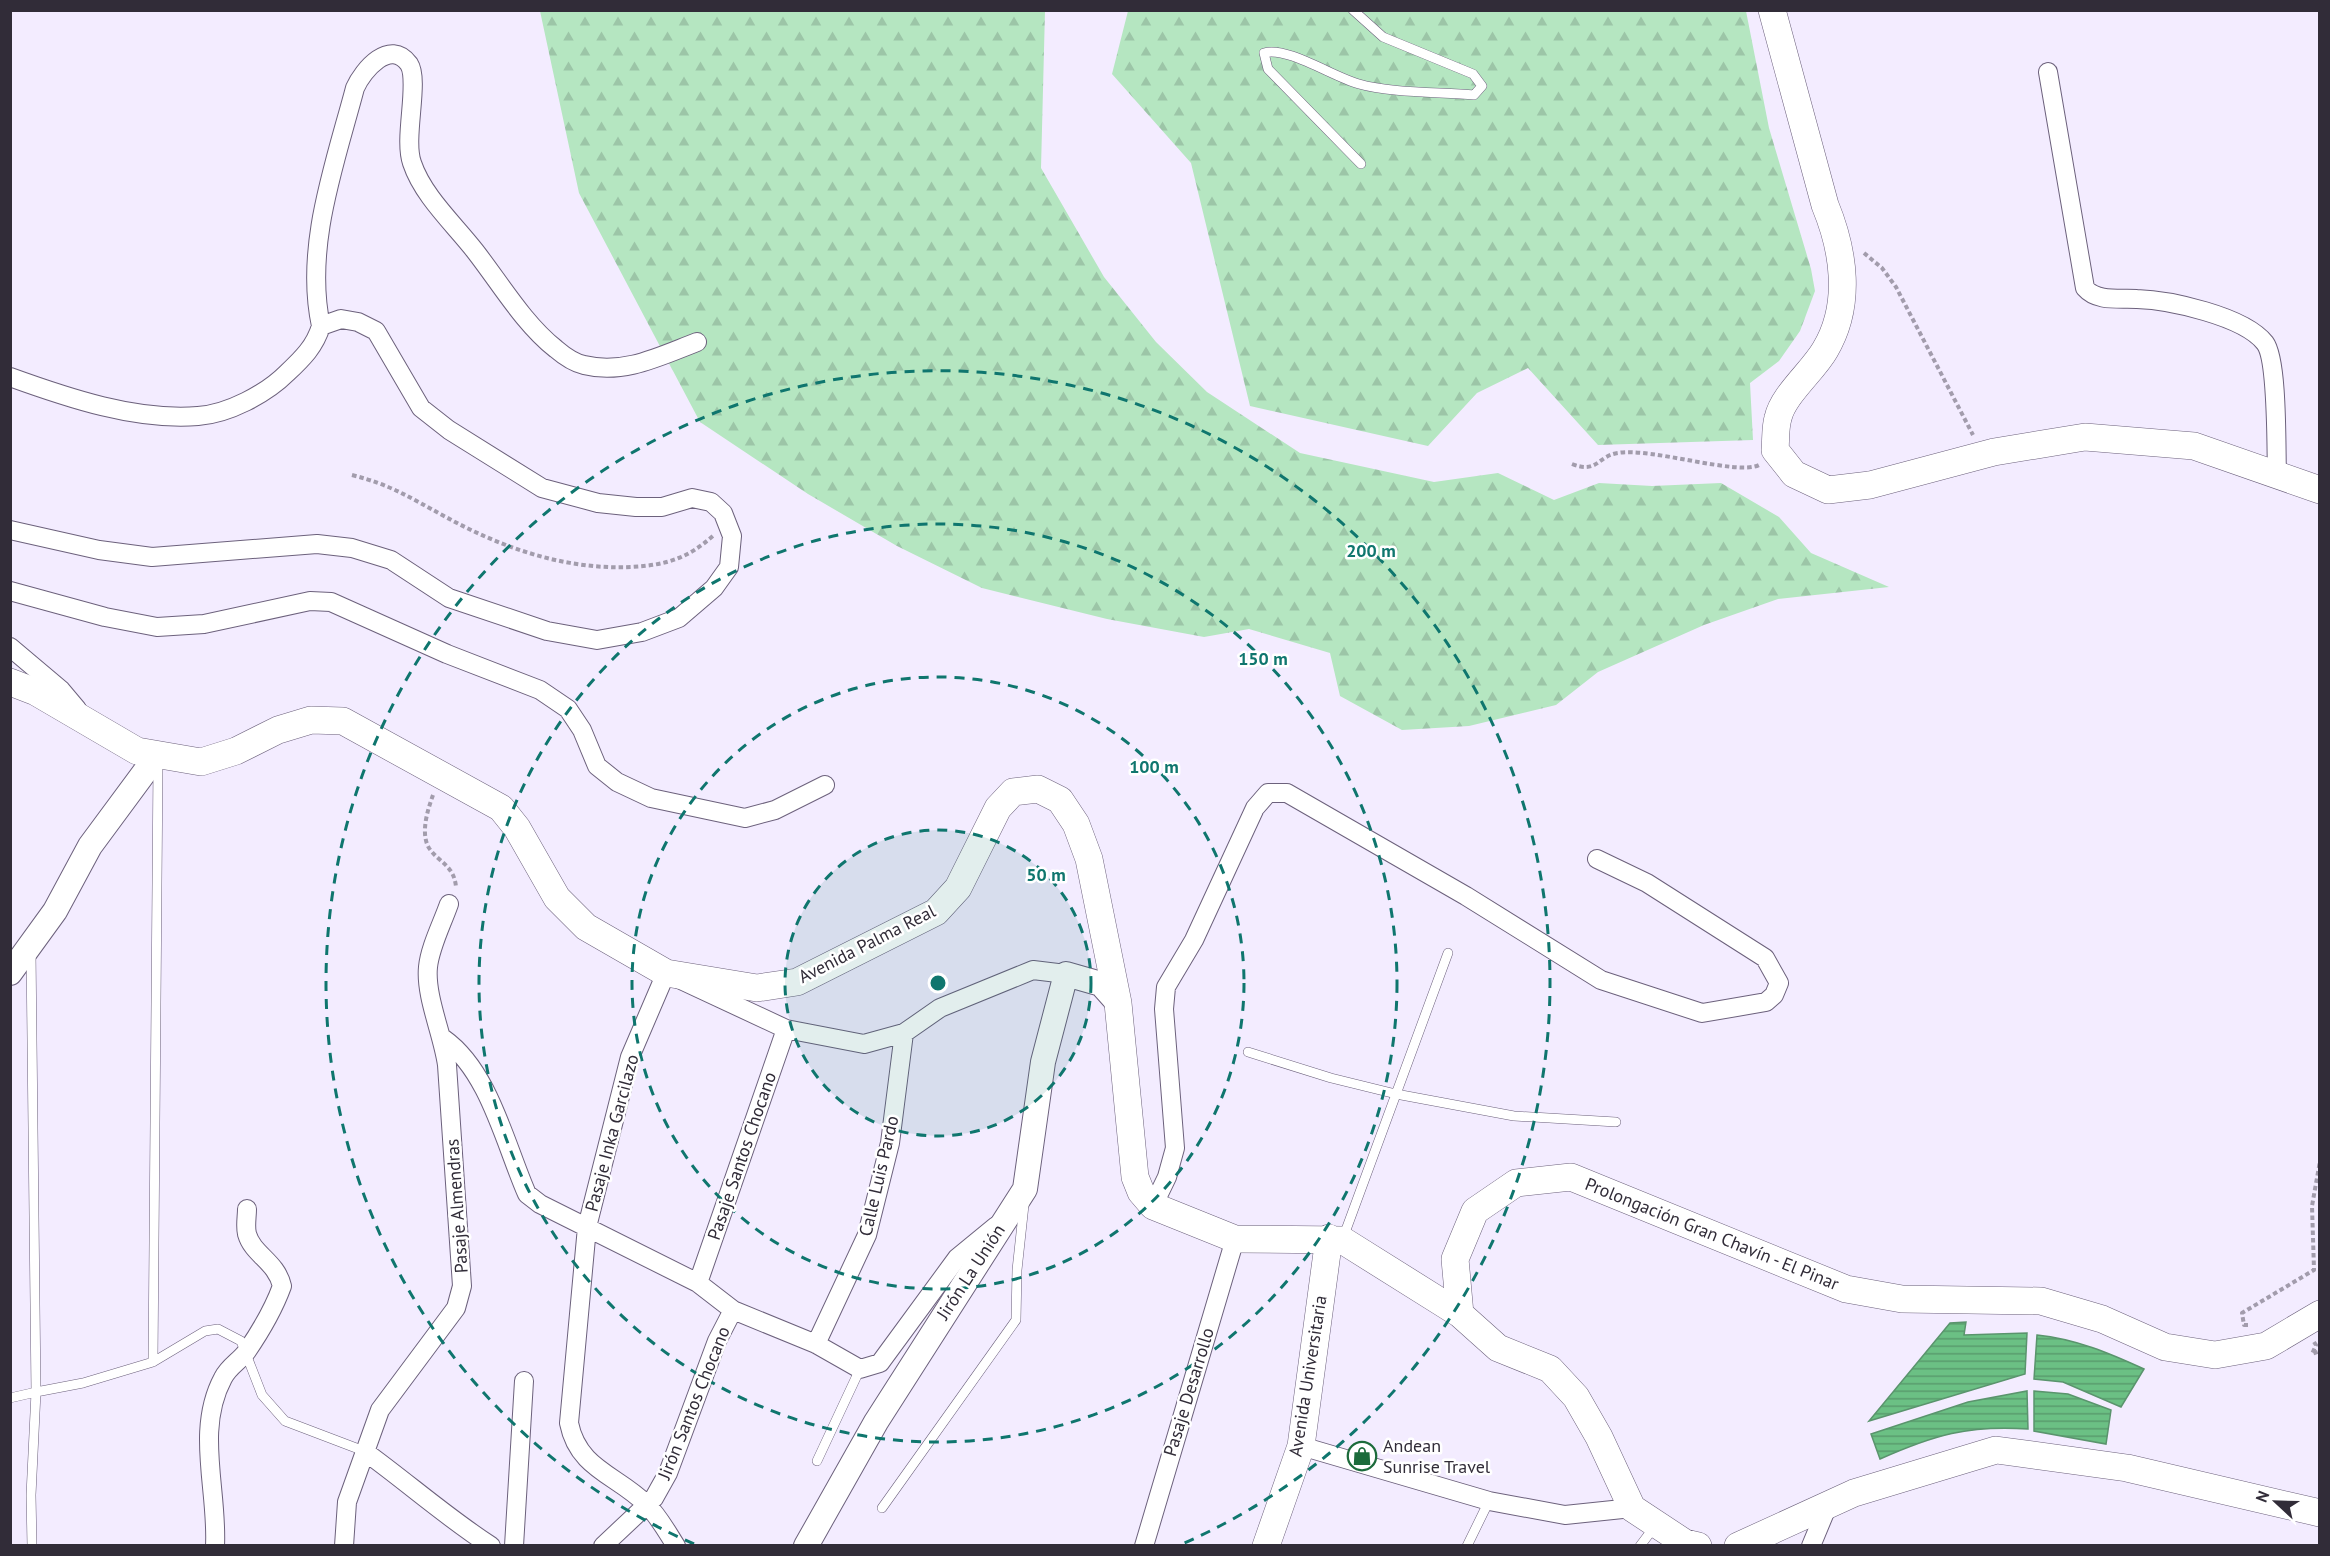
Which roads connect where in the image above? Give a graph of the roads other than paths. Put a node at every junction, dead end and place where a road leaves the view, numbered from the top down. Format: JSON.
{"nodes":[{"id":1,"x":1353,"y":10,"type":"edge"},
{"id":2,"x":1772,"y":10,"type":"edge"},
{"id":3,"x":2048,"y":72,"type":"dead end"},
{"id":4,"x":1360,"y":164,"type":"dead end"},
{"id":5,"x":321,"y":326,"type":"junction"},
{"id":6,"x":697,"y":342,"type":"dead end"},
{"id":7,"x":10,"y":377,"type":"edge"},
{"id":8,"x":2277,"y":475,"type":"junction"},
{"id":9,"x":2319,"y":490,"type":"edge"},
{"id":10,"x":10,"y":530,"type":"edge"},
{"id":11,"x":10,"y":591,"type":"edge"},
{"id":12,"x":10,"y":647,"type":"edge"},
{"id":13,"x":10,"y":682,"type":"edge"},
{"id":14,"x":90,"y":725,"type":"junction"},
{"id":15,"x":158,"y":754,"type":"junction"},
{"id":16,"x":825,"y":785,"type":"dead end"},
{"id":17,"x":1597,"y":860,"type":"dead end"},
{"id":18,"x":449,"y":904,"type":"road end"},
{"id":19,"x":31,"y":947,"type":"junction"},
{"id":20,"x":1448,"y":953,"type":"dead end"},
{"id":21,"x":10,"y":973,"type":"edge"},
{"id":22,"x":666,"y":973,"type":"junction"},
{"id":23,"x":1066,"y":974,"type":"junction"},
{"id":24,"x":1118,"y":1003,"type":"junction"},
{"id":25,"x":786,"y":1029,"type":"junction"},
{"id":26,"x":904,"y":1033,"type":"junction"},
{"id":27,"x":444,"y":1039,"type":"junction"},
{"id":28,"x":1248,"y":1052,"type":"dead end"},
{"id":29,"x":1396,"y":1094,"type":"junction"},
{"id":30,"x":1616,"y":1122,"type":"dead end"},
{"id":31,"x":1025,"y":1189,"type":"junction"},
{"id":32,"x":1154,"y":1206,"type":"junction"},
{"id":33,"x":247,"y":1209,"type":"dead end"},
{"id":34,"x":1007,"y":1217,"type":"junction"},
{"id":35,"x":586,"y":1227,"type":"junction"},
{"id":36,"x":1235,"y":1239,"type":"junction"},
{"id":37,"x":1336,"y":1239,"type":"junction"},
{"id":38,"x":698,"y":1283,"type":"junction"},
{"id":39,"x":733,"y":1310,"type":"junction"},
{"id":40,"x":1460,"y":1314,"type":"junction"},
{"id":41,"x":2319,"y":1314,"type":"edge"},
{"id":42,"x":816,"y":1344,"type":"junction"},
{"id":43,"x":246,"y":1353,"type":"junction"},
{"id":44,"x":153,"y":1362,"type":"junction"},
{"id":45,"x":860,"y":1369,"type":"junction"},
{"id":46,"x":524,"y":1381,"type":"dead end"},
{"id":47,"x":36,"y":1392,"type":"junction"},
{"id":48,"x":10,"y":1398,"type":"edge"},
{"id":49,"x":1301,"y":1446,"type":"junction"},
{"id":50,"x":364,"y":1452,"type":"junction"},
{"id":51,"x":817,"y":1461,"type":"dead end"},
{"id":52,"x":1489,"y":1501,"type":"junction"},
{"id":53,"x":647,"y":1504,"type":"junction"},
{"id":54,"x":1828,"y":1504,"type":"junction"},
{"id":55,"x":882,"y":1508,"type":"dead end"},
{"id":56,"x":1632,"y":1508,"type":"junction"},
{"id":57,"x":2319,"y":1513,"type":"edge"},
{"id":58,"x":1656,"y":1524,"type":"junction"},
{"id":59,"x":32,"y":1545,"type":"edge"},
{"id":60,"x":215,"y":1545,"type":"edge"},
{"id":61,"x":344,"y":1545,"type":"edge"},
{"id":62,"x":491,"y":1545,"type":"edge"},
{"id":63,"x":514,"y":1545,"type":"edge"},
{"id":64,"x":603,"y":1545,"type":"edge"},
{"id":65,"x":676,"y":1545,"type":"edge"},
{"id":66,"x":806,"y":1545,"type":"edge"},
{"id":67,"x":1144,"y":1545,"type":"edge"},
{"id":68,"x":1266,"y":1545,"type":"edge"},
{"id":69,"x":1467,"y":1545,"type":"edge"},
{"id":70,"x":1640,"y":1545,"type":"edge"},
{"id":71,"x":1698,"y":1545,"type":"edge"},
{"id":72,"x":1738,"y":1545,"type":"edge"},
{"id":73,"x":1811,"y":1545,"type":"edge"}],
"edges":[{"from":1,"to":4,"type":"lane"},
{"from":2,"to":8,"type":"main road"},
{"from":3,"to":8,"type":"street"},
{"from":5,"to":6,"type":"street"},
{"from":5,"to":7,"type":"street"},
{"from":5,"to":10,"type":"street"},
{"from":8,"to":9,"type":"main road"},
{"from":11,"to":16,"type":"street"},
{"from":12,"to":14,"type":"street"},
{"from":13,"to":14,"type":"main road","name":"Avenida Palma Real"},
{"from":14,"to":15,"type":"main road","name":"Avenida Palma Real"},
{"from":15,"to":19,"type":"street"},
{"from":15,"to":22,"type":"main road","name":"Avenida Palma Real"},
{"from":15,"to":44,"type":"lane"},
{"from":17,"to":32,"type":"street"},
{"from":18,"to":27,"type":"street","name":"Pasaje Almendras"},
{"from":19,"to":21,"type":"street"},
{"from":19,"to":47,"type":"lane"},
{"from":20,"to":29,"type":"lane"},
{"from":22,"to":24,"type":"main road","name":"Avenida Palma Real"},
{"from":22,"to":25,"type":"street"},
{"from":22,"to":35,"type":"street","name":"Pasaje Inka Garcilazo"},
{"from":23,"to":24,"type":"street"},
{"from":23,"to":26,"type":"street"},
{"from":23,"to":31,"type":"street","name":"Jirón La Unión"},
{"from":24,"to":32,"type":"main road","name":"Avenida Palma Real"},
{"from":25,"to":26,"type":"street"},
{"from":25,"to":38,"type":"street","name":"Pasaje Santos Chocano"},
{"from":26,"to":42,"type":"street","name":"Calle Luis Pardo"},
{"from":27,"to":35,"type":"street"},
{"from":27,"to":50,"type":"street","name":"Pasaje Almendras"},
{"from":28,"to":29,"type":"lane"},
{"from":29,"to":30,"type":"lane"},
{"from":29,"to":37,"type":"lane"},
{"from":31,"to":34,"type":"street","name":"Jirón La Unión"},
{"from":31,"to":55,"type":"lane"},
{"from":32,"to":36,"type":"main road"},
{"from":33,"to":43,"type":"street"},
{"from":34,"to":45,"type":"street"},
{"from":34,"to":66,"type":"street","name":"Jirón La Unión"},
{"from":35,"to":38,"type":"street"},
{"from":35,"to":53,"type":"street","name":"Pasaje Inka Garcilazo"},
{"from":36,"to":37,"type":"main road"},
{"from":36,"to":67,"type":"street","name":"Pasaje Desarrollo"},
{"from":37,"to":40,"type":"main road"},
{"from":37,"to":49,"type":"main road","name":"Avenida Universitaria"},
{"from":38,"to":39,"type":"street"},
{"from":39,"to":42,"type":"street"},
{"from":39,"to":53,"type":"street","name":"Jirón Santos Chocano"},
{"from":40,"to":41,"type":"main road","name":"Prolongación Gran Chavín - El Pinar"},
{"from":40,"to":56,"type":"main road"},
{"from":42,"to":45,"type":"street"},
{"from":43,"to":44,"type":"lane"},
{"from":43,"to":50,"type":"lane"},
{"from":43,"to":60,"type":"street"},
{"from":44,"to":47,"type":"lane"},
{"from":45,"to":51,"type":"lane"},
{"from":46,"to":63,"type":"street"},
{"from":47,"to":48,"type":"lane"},
{"from":47,"to":59,"type":"lane"},
{"from":49,"to":52,"type":"street"},
{"from":49,"to":68,"type":"main road","name":"Avenida Universitaria"},
{"from":50,"to":61,"type":"street","name":"Pasaje Almendras"},
{"from":50,"to":62,"type":"street"},
{"from":52,"to":56,"type":"street"},
{"from":52,"to":69,"type":"lane"},
{"from":53,"to":64,"type":"street","name":"Jirón Santos Chocano"},
{"from":53,"to":65,"type":"street","name":"Pasaje Inka Garcilazo"},
{"from":54,"to":57,"type":"main road"},
{"from":54,"to":72,"type":"main road"},
{"from":54,"to":73,"type":"street"},
{"from":56,"to":58,"type":"main road"},
{"from":58,"to":70,"type":"lane"},
{"from":58,"to":71,"type":"main road"}]}
